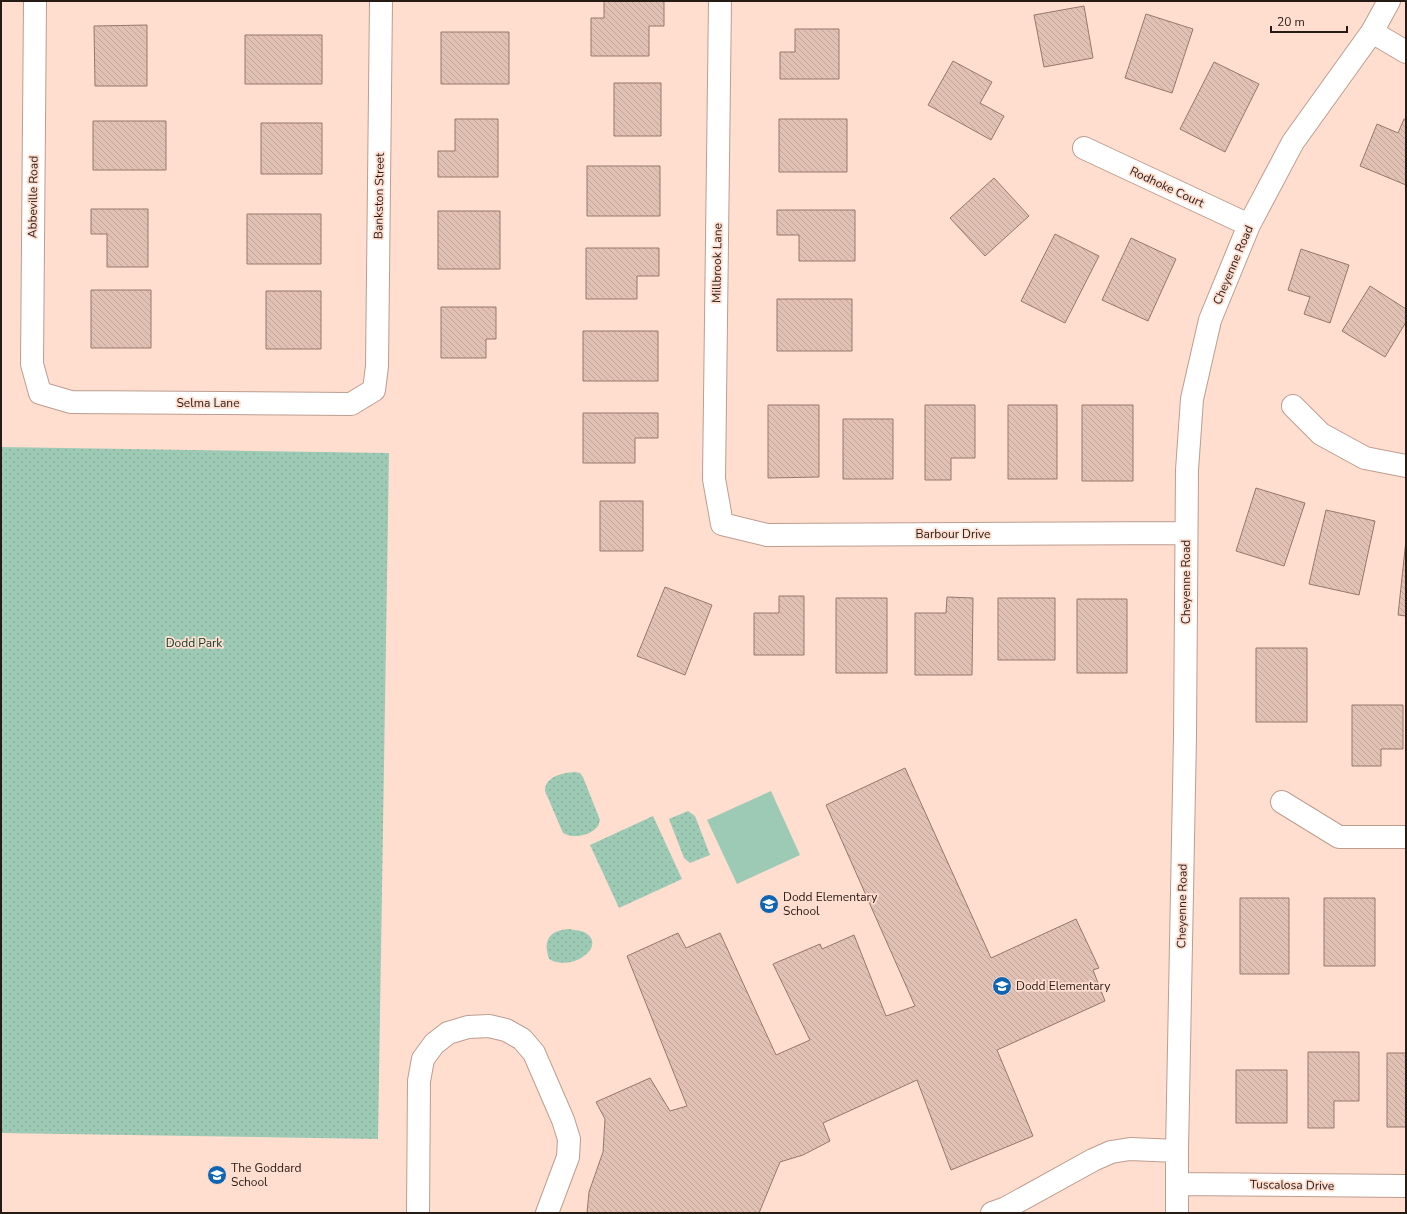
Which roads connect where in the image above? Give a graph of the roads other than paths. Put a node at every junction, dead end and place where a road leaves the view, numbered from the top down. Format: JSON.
{"nodes":[{"id":1,"x":35,"y":1,"type":"edge"},
{"id":2,"x":381,"y":1,"type":"edge"},
{"id":3,"x":720,"y":1,"type":"edge"},
{"id":4,"x":1389,"y":1,"type":"edge"},
{"id":5,"x":1372,"y":32,"type":"junction"},
{"id":6,"x":1406,"y":52,"type":"edge"},
{"id":7,"x":1084,"y":148,"type":"dead end"},
{"id":8,"x":1249,"y":225,"type":"junction"},
{"id":9,"x":374,"y":390,"type":"joint"},
{"id":10,"x":40,"y":393,"type":"joint"},
{"id":11,"x":1294,"y":406,"type":"dead end"},
{"id":12,"x":1406,"y":466,"type":"edge"},
{"id":13,"x":722,"y":524,"type":"joint"},
{"id":14,"x":1186,"y":533,"type":"junction"},
{"id":15,"x":1282,"y":802,"type":"dead end"},
{"id":16,"x":1406,"y":837,"type":"edge"},
{"id":17,"x":1177,"y":1151,"type":"junction"},
{"id":18,"x":1177,"y":1184,"type":"junction"},
{"id":19,"x":1406,"y":1186,"type":"edge"},
{"id":20,"x":418,"y":1213,"type":"edge"},
{"id":21,"x":547,"y":1213,"type":"edge"},
{"id":22,"x":992,"y":1213,"type":"edge"},
{"id":23,"x":1177,"y":1213,"type":"edge"}],
"edges":[{"from":1,"to":10,"type":"street","name":"Abbeville Road"},
{"from":2,"to":9,"type":"street","name":"Bankston Street"},
{"from":3,"to":13,"type":"street","name":"Millbrook Lane"},
{"from":4,"to":5,"type":"street","name":"Cheyenne Road"},
{"from":5,"to":6,"type":"street"},
{"from":5,"to":8,"type":"street","name":"Cheyenne Road"},
{"from":7,"to":8,"type":"street","name":"Rodhoke Court"},
{"from":8,"to":14,"type":"street","name":"Cheyenne Road"},
{"from":9,"to":10,"type":"street","name":"Selma Lane"},
{"from":11,"to":12,"type":"street"},
{"from":13,"to":14,"type":"street","name":"Barbour Drive"},
{"from":14,"to":17,"type":"street","name":"Cheyenne Road"},
{"from":15,"to":16,"type":"street"},
{"from":17,"to":18,"type":"street","name":"Cheyenne Road"},
{"from":17,"to":22,"type":"street"},
{"from":18,"to":19,"type":"street","name":"Tuscalosa Drive"},
{"from":18,"to":23,"type":"street","name":"Cheyenne Road"},
{"from":20,"to":21,"type":"street"}]}
